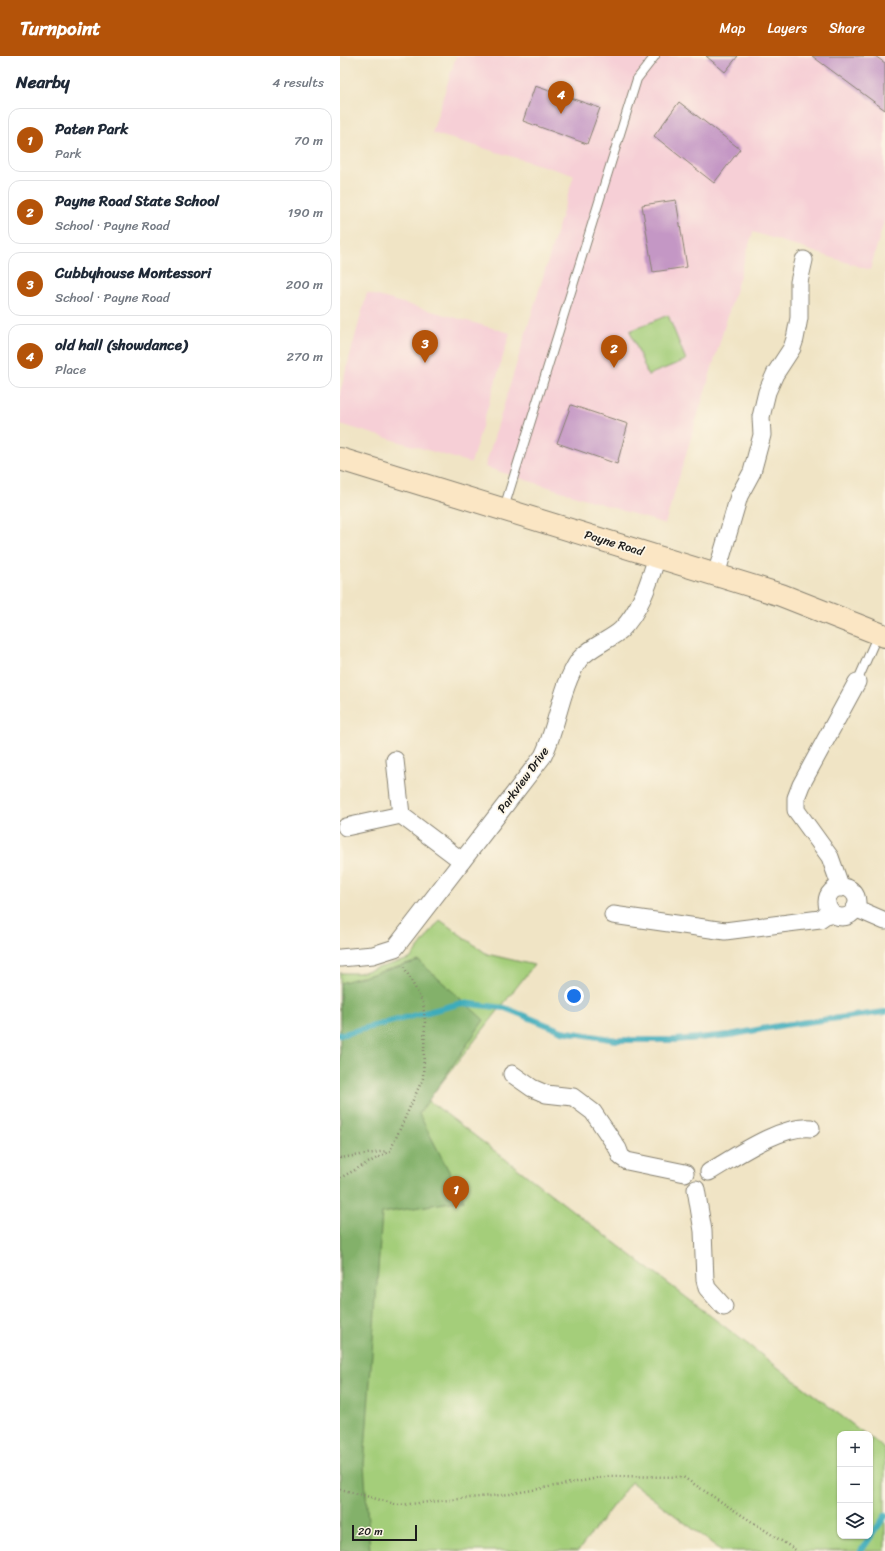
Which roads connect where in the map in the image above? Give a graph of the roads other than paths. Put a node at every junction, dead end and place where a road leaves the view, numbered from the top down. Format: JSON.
{"nodes":[{"id":1,"x":655,"y":56,"type":"edge"},
{"id":2,"x":804,"y":260,"type":"dead end"},
{"id":3,"x":340,"y":459,"type":"edge"},
{"id":4,"x":504,"y":509,"type":"junction"},
{"id":5,"x":657,"y":557,"type":"junction"},
{"id":6,"x":716,"y":575,"type":"junction"},
{"id":7,"x":882,"y":635,"type":"edge"},
{"id":8,"x":857,"y":682,"type":"joint"},
{"id":9,"x":395,"y":760,"type":"dead end"},
{"id":10,"x":401,"y":815,"type":"junction"},
{"id":11,"x":346,"y":826,"type":"dead end"},
{"id":12,"x":462,"y":861,"type":"junction"},
{"id":13,"x":841,"y":888,"type":"junction"},
{"id":14,"x":855,"y":908,"type":"junction"},
{"id":15,"x":830,"y":912,"type":"junction"},
{"id":16,"x":613,"y":915,"type":"dead end"},
{"id":17,"x":885,"y":921,"type":"edge"},
{"id":18,"x":340,"y":958,"type":"edge"},
{"id":19,"x":512,"y":1074,"type":"dead end"},
{"id":20,"x":811,"y":1128,"type":"dead end"},
{"id":21,"x":709,"y":1172,"type":"junction"},
{"id":22,"x":685,"y":1173,"type":"junction"},
{"id":23,"x":696,"y":1189,"type":"junction"},
{"id":24,"x":724,"y":1308,"type":"dead end"}],
"edges":[{"from":1,"to":4,"type":"lane"},
{"from":2,"to":6,"type":"street"},
{"from":3,"to":4,"type":"main road","name":"Payne Road"},
{"from":4,"to":5,"type":"main road","name":"Payne Road"},
{"from":5,"to":6,"type":"main road","name":"Payne Road"},
{"from":5,"to":12,"type":"street","name":"Parkview Drive"},
{"from":6,"to":7,"type":"main road","name":"Payne Road"},
{"from":7,"to":8,"type":"lane"},
{"from":8,"to":13,"type":"street"},
{"from":9,"to":10,"type":"street"},
{"from":10,"to":11,"type":"street"},
{"from":10,"to":12,"type":"street"},
{"from":12,"to":18,"type":"street","name":"Parkview Drive"},
{"from":13,"to":14,"type":"street"},
{"from":13,"to":15,"type":"street"},
{"from":14,"to":15,"type":"street"},
{"from":14,"to":17,"type":"street"},
{"from":15,"to":16,"type":"street"},
{"from":19,"to":22,"type":"street"},
{"from":20,"to":21,"type":"street"},
{"from":21,"to":22,"type":"street"},
{"from":21,"to":23,"type":"street"},
{"from":22,"to":23,"type":"street"},
{"from":23,"to":24,"type":"street"}]}
